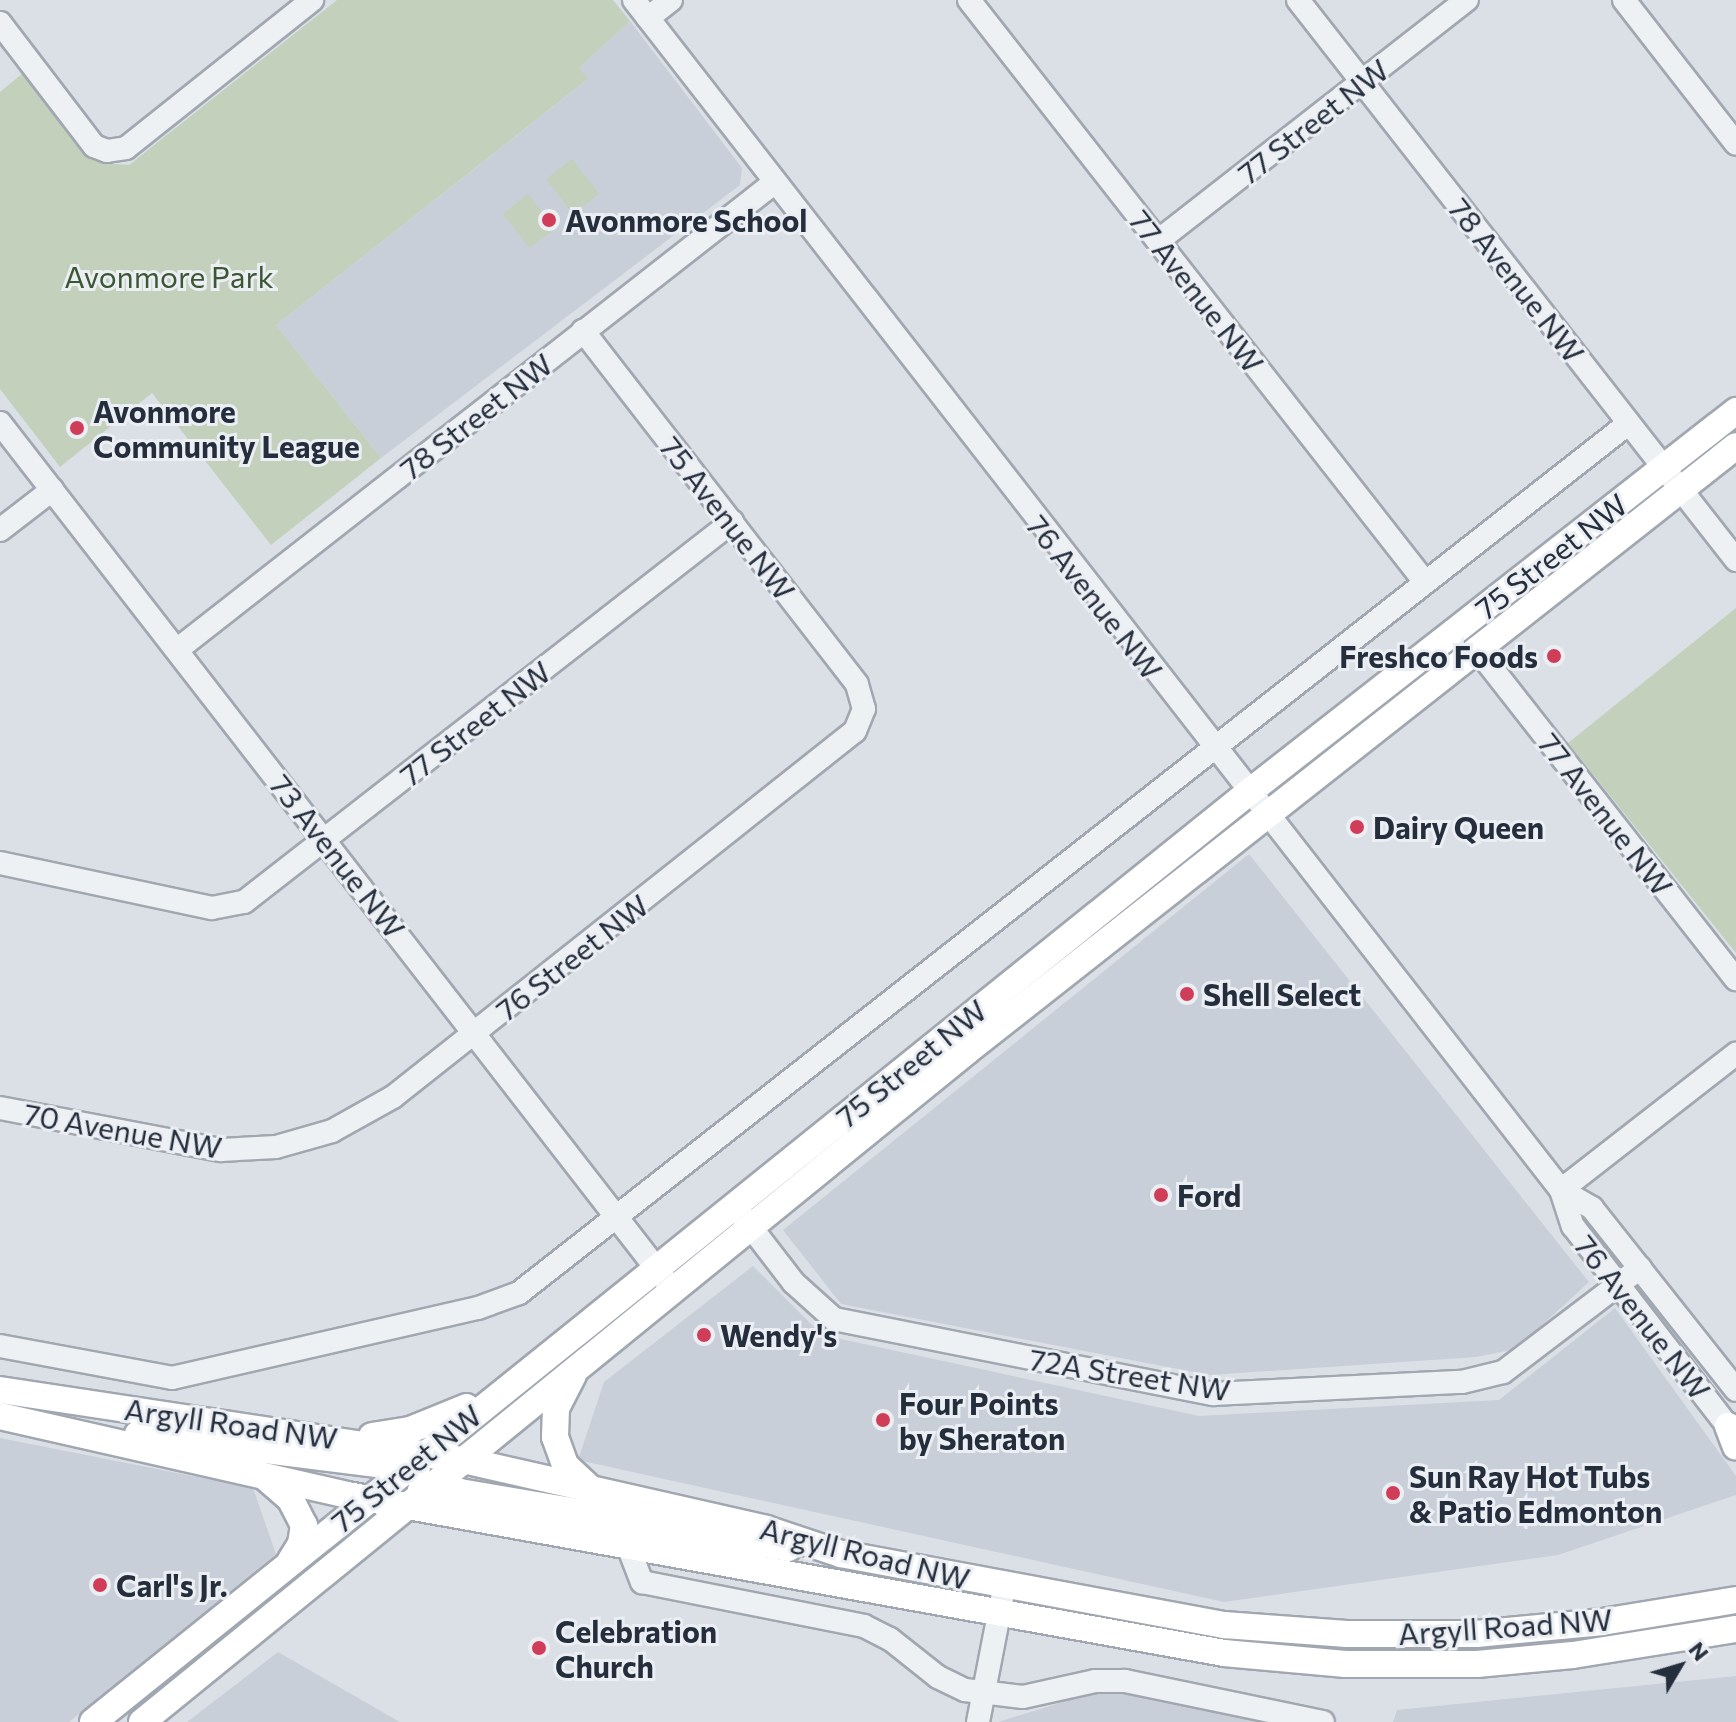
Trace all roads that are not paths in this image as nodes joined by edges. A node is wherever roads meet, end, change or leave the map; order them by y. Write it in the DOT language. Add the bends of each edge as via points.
graph roads {
  1 [pos="312,0"];
  2 [pos="671,0"];
  3 [pos="969,0"];
  4 [pos="1298,0"];
  5 [pos="1467,0"];
  6 [pos="1624,0"];
  7 [pos="641,9"];
  8 [pos="0,23"];
  9 [pos="1362,82"];
  10 [pos="1736,144"];
  11 [pos="775,182"];
  12 [pos="1158,241"];
  13 [pos="583,331"];
  14 [pos="1736,411"];
  15 [pos="0,423"];
  16 [pos="1629,423"];
  17 [pos="1736,446"];
  18 [pos="1664,467"];
  19 [pos="1681,489"];
  20 [pos="52,490"];
  21 [pos="732,522"];
  22 [pos="0,530"];
  23 [pos="1736,560"];
  24 [pos="1425,582"];
  25 [pos="1476,648"];
  26 [pos="178,649"];
  27 [pos="864,709"];
  28 [pos="1212,748"];
  29 [pos="1248,793"];
  30 [pos="1264,814"];
  31 [pos="327,842"];
  32 [pos="0,863"];
  33 [pos="1736,979"];
  34 [pos="475,1034"];
  35 [pos="1736,1054"];
  36 [pos="0,1108"];
  37 [pos="246,1150"];
  38 [pos="1561,1190"];
  39 [pos="735,1206"];
  40 [pos="618,1218"];
  41 [pos="753,1229"];
  42 [pos="655,1267"];
  43 [pos="1640,1268"];
  44 [pos="1617,1286"];
  45 [pos="673,1290"];
  46 [pos="0,1346"];
  47 [pos="584,1359"];
  48 [pos="186,1377"];
  49 [pos="0,1390"];
  50 [pos="1736,1390"];
  51 [pos="496,1394"];
  52 [pos="0,1416"];
  53 [pos="33,1423"];
  54 [pos="1733,1437"];
  55 [pos="343,1439"];
  56 [pos="463,1460"];
  57 [pos="417,1461"];
  58 [pos="265,1477"];
  59 [pos="592,1489"];
  60 [pos="418,1497"];
  61 [pos="370,1498"];
  62 [pos="628,1546"];
  63 [pos="841,1554"];
  64 [pos="287,1566"];
  65 [pos="1005,1586"];
  66 [pos="1736,1600"];
  67 [pos="999,1614"];
  68 [pos="1736,1629"];
  69 [pos="983,1694"];
  70 [pos="93,1722"];
  71 [pos="142,1722"];
  72 [pos="978,1722"];
  73 [pos="1323,1722"];
  1 -- 8 [label="street" via="126,148 107,151 94,146"];
  2 -- 7 [label="street"];
  3 -- 12 [label="street, 77 Avenue NW"];
  4 -- 9 [label="street, 78 Avenue NW"];
  5 -- 9 [label="street, 77 Street NW"];
  6 -- 10 [label="street"];
  7 -- 11 [label="street, 76 Avenue NW"];
  9 -- 12 [label="street, 77 Street NW"];
  9 -- 16 [label="street, 78 Avenue NW"];
  11 -- 13 [label="street, 78 Street NW"];
  11 -- 28 [label="street, 76 Avenue NW"];
  12 -- 24 [label="street, 77 Avenue NW"];
  13 -- 21 [label="street, 75 Avenue NW"];
  13 -- 26 [label="street, 78 Street NW"];
  14 -- 18 [label="main road, 75 Street NW"];
  15 -- 20 [label="street, 73 Avenue NW"];
  16 -- 18 [label="street, 78 Avenue NW"];
  16 -- 24 [label="street, 75 Street NW"];
  17 -- 19 [label="main road, 75 Street NW"];
  18 -- 19 [label="street, 78 Avenue NW"];
  18 -- 29 [label="main road, 75 Street NW"];
  19 -- 23 [label="street, 78 Avenue NW"];
  19 -- 25 [label="main road, 75 Street NW"];
  20 -- 22 [label="street"];
  20 -- 26 [label="street, 73 Avenue NW"];
  21 -- 27 [label="street, 75 Avenue NW" via="857,684"];
  21 -- 31 [label="street, 77 Street NW"];
  24 -- 28 [label="street, 75 Street NW"];
  25 -- 30 [label="main road, 75 Street NW"];
  25 -- 33 [label="street, 77 Avenue NW"];
  26 -- 31 [label="street, 73 Avenue NW"];
  27 -- 34 [label="street, 76 Street NW" via="850,737"];
  28 -- 29 [label="street, 76 Avenue NW"];
  28 -- 40 [label="street, 75 Street NW"];
  29 -- 30 [label="street, 76 Avenue NW"];
  29 -- 39 [label="main road, 75 Street NW"];
  30 -- 38 [label="street, 76 Avenue NW"];
  30 -- 41 [label="main road, 75 Street NW"];
  31 -- 32 [label="street, 77 Street NW" via="244,902 212,908"];
  31 -- 34 [label="street, 73 Avenue NW"];
  34 -- 37 [label="street, 76 Street NW" via="356,1120 311,1138"];
  34 -- 40 [label="street, 73 Avenue NW"];
  35 -- 38 [label="street"];
  36 -- 37 [label="street, 70 Avenue NW" via="191,1146"];
  38 -- 43 [label="street, 76 Avenue NW" via="1592,1208"];
  38 -- 44 [label="street, 76 Avenue NW" via="1573,1226"];
  39 -- 41 [label="street, 72A Street NW"];
  39 -- 42 [label="main road, 75 Street NW"];
  40 -- 42 [label="street, 73 Avenue NW"];
  40 -- 48 [label="street, 75 Street NW" via="532,1285 502,1300"];
  41 -- 44 [label="street, 72A Street NW" via="794,1283 834,1319 1213,1394 1483,1378 1515,1368"];
  41 -- 45 [label="main road, 75 Street NW"];
  42 -- 45 [label="street, 73 Avenue NW"];
  42 -- 51 [label="main road, 75 Street NW"];
  43 -- 44 [label="street, 72A Street NW"];
  43 -- 50 [label="street, 76 Avenue NW"];
  44 -- 54 [label="street, 76 Avenue NW"];
  45 -- 47 [label="main road, 75 Street NW"];
  46 -- 48 [label="street, Argyll Road NW" via="151,1377"];
  47 -- 56 [label="main road, 75 Street NW"];
  47 -- 59 [label="main road" via="562,1391 554,1424 565,1465"];
  49 -- 55 [label="main road, Argyll Road NW"];
  51 -- 55 [label="main road" via="410,1430"];
  51 -- 57 [label="main road, 75 Street NW"];
  52 -- 53 [label="main road, Argyll Road NW"];
  53 -- 57 [label="main road"];
  53 -- 58 [label="main road, Argyll Road NW"];
  55 -- 57 [label="main road, Argyll Road NW"];
  56 -- 57 [label="main road, Argyll Road NW"];
  56 -- 59 [label="main road, Argyll Road NW"];
  56 -- 60 [label="main road, 75 Street NW"];
  57 -- 61 [label="main road, 75 Street NW"];
  58 -- 61 [label="main road, Argyll Road NW"];
  58 -- 64 [label="main road" via="291,1500 304,1525 301,1544"];
  59 -- 63 [label="main road, Argyll Road NW" via="766,1529"];
  60 -- 61 [label="main road, Argyll Road NW"];
  60 -- 62 [label="main road, Argyll Road NW"];
  60 -- 63 [label="main road"];
  60 -- 71 [label="main road, 75 Street NW"];
  61 -- 64 [label="main road, 75 Street NW"];
  62 -- 67 [label="main road, Argyll Road NW"];
  62 -- 69 [label="street" via="642,1582 864,1626 950,1685"];
  63 -- 65 [label="main road, Argyll Road NW"];
  64 -- 70 [label="main road, 75 Street NW"];
  65 -- 66 [label="main road, Argyll Road NW" via="1224,1625 1347,1634 1532,1630"];
  65 -- 67 [label="street"];
  67 -- 68 [label="main road, Argyll Road NW" via="1224,1653 1393,1665 1537,1659"];
  67 -- 69 [label="street"];
  69 -- 72 [label="street"];
  69 -- 73 [label="street" via="1023,1697 1109,1679"];
}
